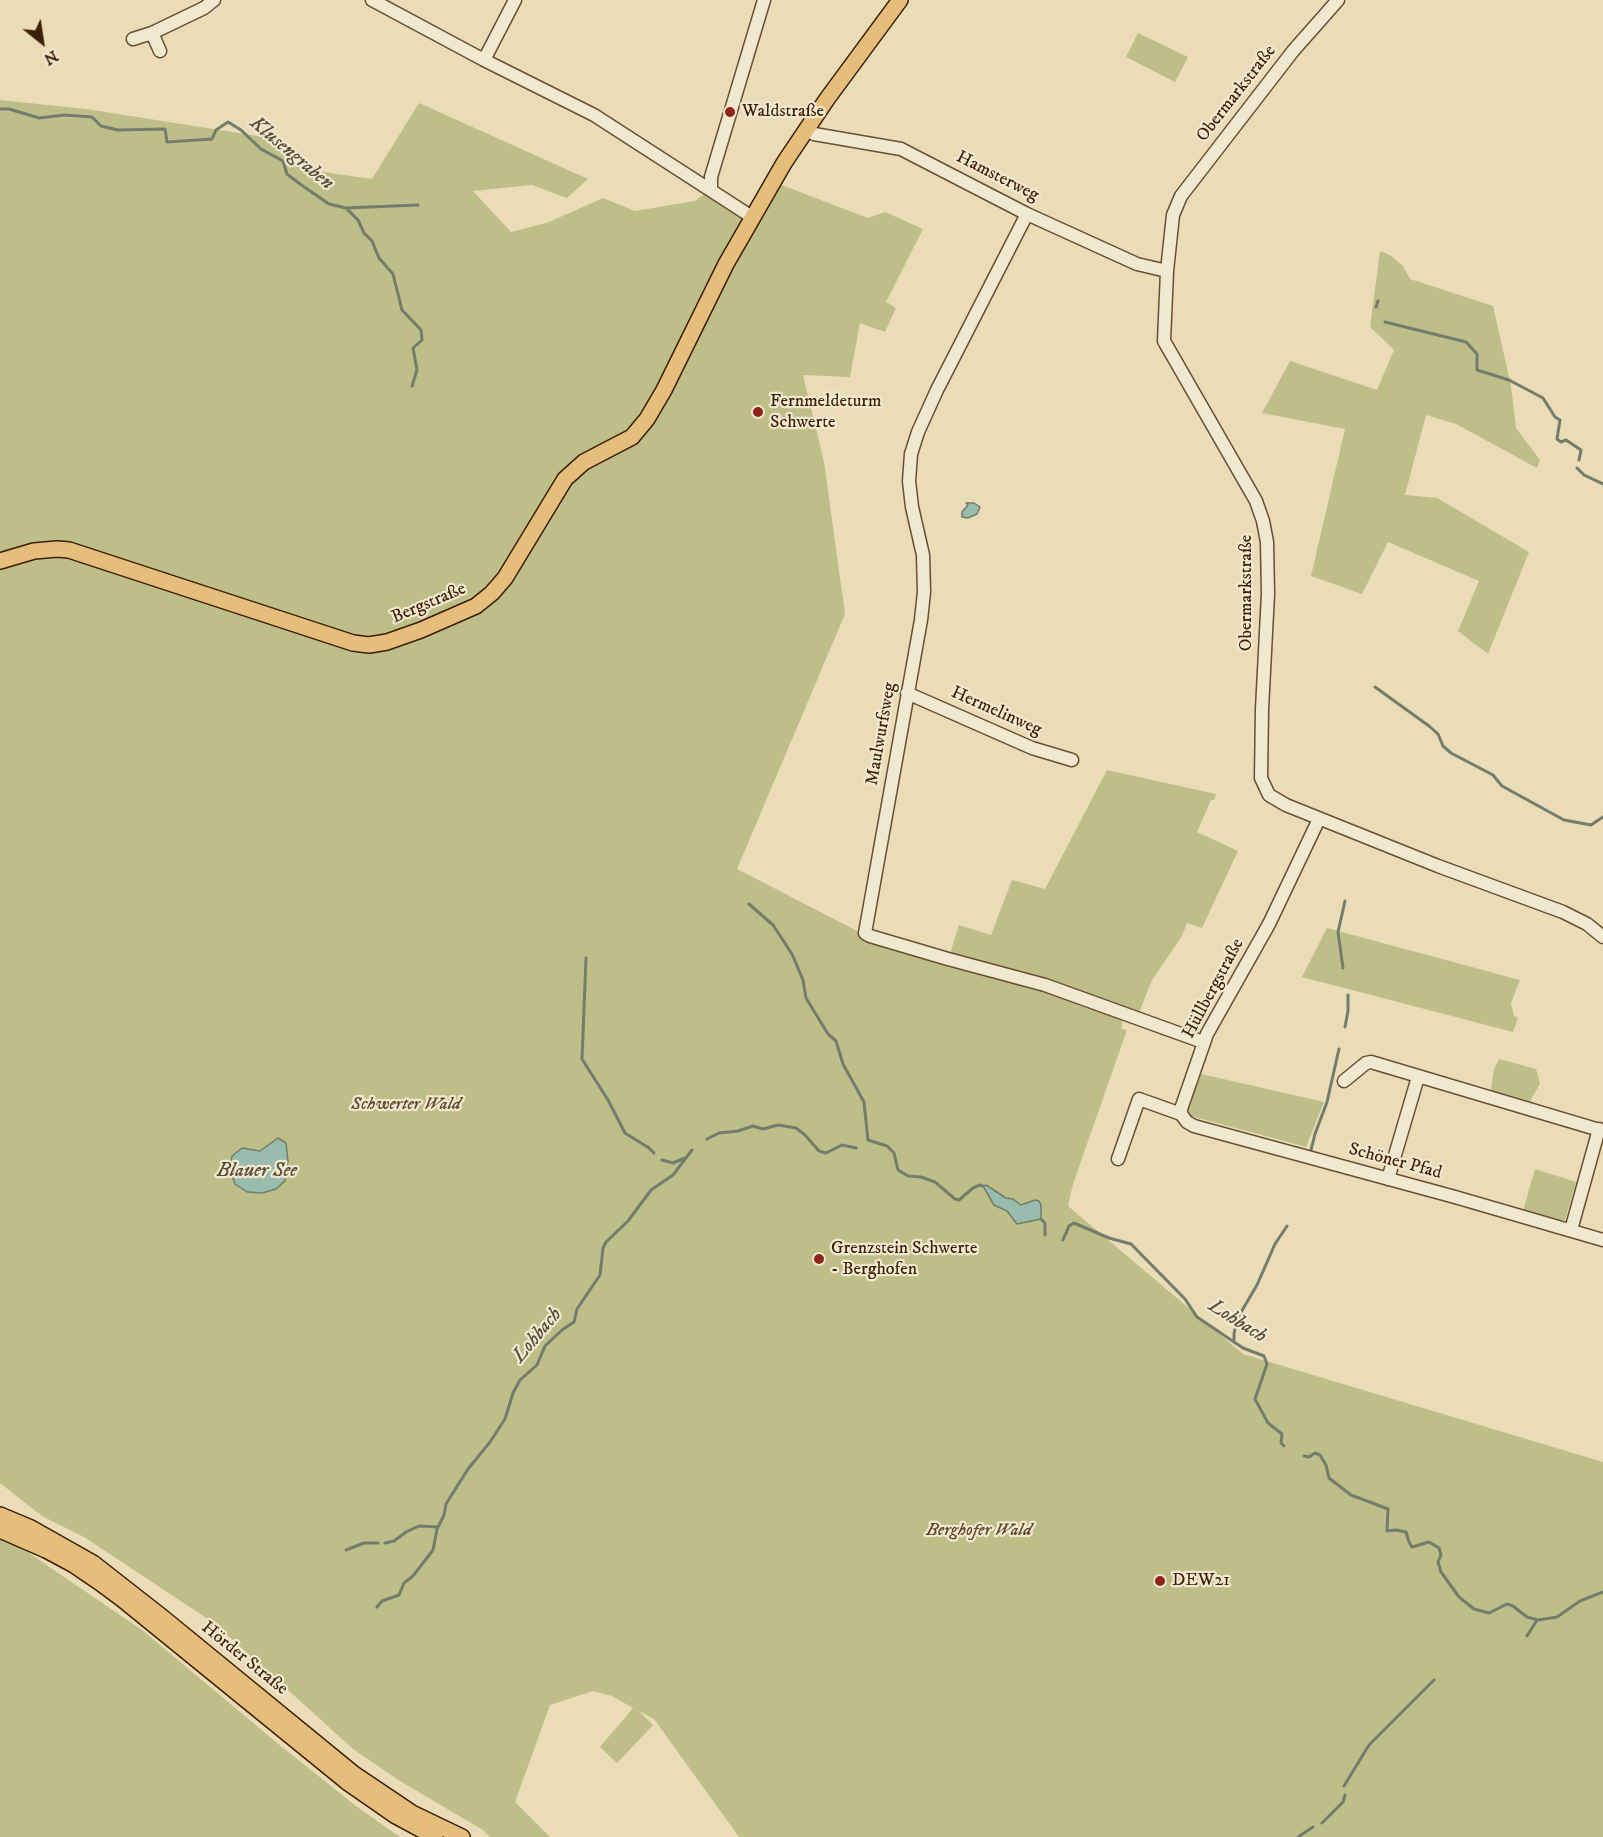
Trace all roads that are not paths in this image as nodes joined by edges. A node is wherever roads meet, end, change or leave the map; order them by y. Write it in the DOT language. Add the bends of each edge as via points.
graph roads {
  1 [pos="214,0"];
  2 [pos="372,0"];
  3 [pos="514,0"];
  4 [pos="764,0"];
  5 [pos="900,0"];
  6 [pos="1338,0"];
  7 [pos="152,33"];
  8 [pos="134,39"];
  9 [pos="159,51"];
  10 [pos="484,60"];
  11 [pos="807,129"];
  12 [pos="711,189"];
  13 [pos="1027,214"];
  14 [pos="752,217"];
  15 [pos="1167,271"];
  16 [pos="0,561"];
  17 [pos="907,693"];
  18 [pos="1072,760"];
  19 [pos="1318,819"];
  20 [pos="1603,937"];
  21 [pos="1203,1041"];
  22 [pos="1418,1077"];
  23 [pos="1344,1081"];
  24 [pos="1181,1114"];
  25 [pos="1601,1130"];
  26 [pos="1118,1159"];
  27 [pos="1388,1179"];
  28 [pos="1571,1230"];
  29 [pos="1603,1240"];
  30 [pos="0,1515"];
  31 [pos="0,1530"];
  32 [pos="435,1837"];
  33 [pos="462,1837"];
  1 -- 7 [label="street"];
  2 -- 10 [label="street"];
  3 -- 10 [label="street"];
  4 -- 12 [label="street" via="711,177"];
  5 -- 11 [label="main road, Bergstraße"];
  6 -- 15 [label="street, Obermarkstraße" via="1181,196 1173,215"];
  7 -- 8 [label="street"];
  7 -- 9 [label="street"];
  10 -- 12 [label="street" via="594,115"];
  11 -- 13 [label="street, Hamsterweg" via="814,134 901,149"];
  11 -- 14 [label="main road, Bergstraße"];
  12 -- 14 [label="street"];
  13 -- 15 [label="street, Hamsterweg" via="1137,264"];
  13 -- 17 [label="street, Maulwurfsweg" via="937,390 911,454 909,481 923,555 924,592"];
  14 -- 16 [label="main road, Bergstraße" via="647,419 632,436 575,469 498,586 476,606 449,619 387,642 353,643 69,550 34,551"];
  15 -- 19 [label="street, Obermarkstraße" via="1164,341 1256,501 1267,542 1261,778 1273,799"];
  17 -- 18 [label="street, Hermelinweg" via="1032,748"];
  17 -- 21 [label="street, Maulwurfsweg" via="865,933 1045,985"];
  19 -- 20 [label="street, Obermarkstraße" via="1563,912"];
  19 -- 21 [label="street, Hüllbergstraße" via="1269,924"];
  21 -- 24 [label="street, Hüllbergstraße"];
  22 -- 23 [label="street" via="1371,1062"];
  22 -- 25 [label="street"];
  22 -- 27 [label="street"];
  24 -- 26 [label="street" via="1139,1099"];
  24 -- 27 [label="street, Schöner Pfad" via="1194,1126"];
  25 -- 28 [label="street"];
  27 -- 28 [label="street, Schöner Pfad"];
  28 -- 29 [label="street, Schöner Pfad"];
  30 -- 33 [label="main road, Hörder Straße" via="93,1563 354,1774 412,1813"];
  31 -- 32 [label="main road, Hörder Straße" via="46,1550 99,1582 347,1782"];
}
